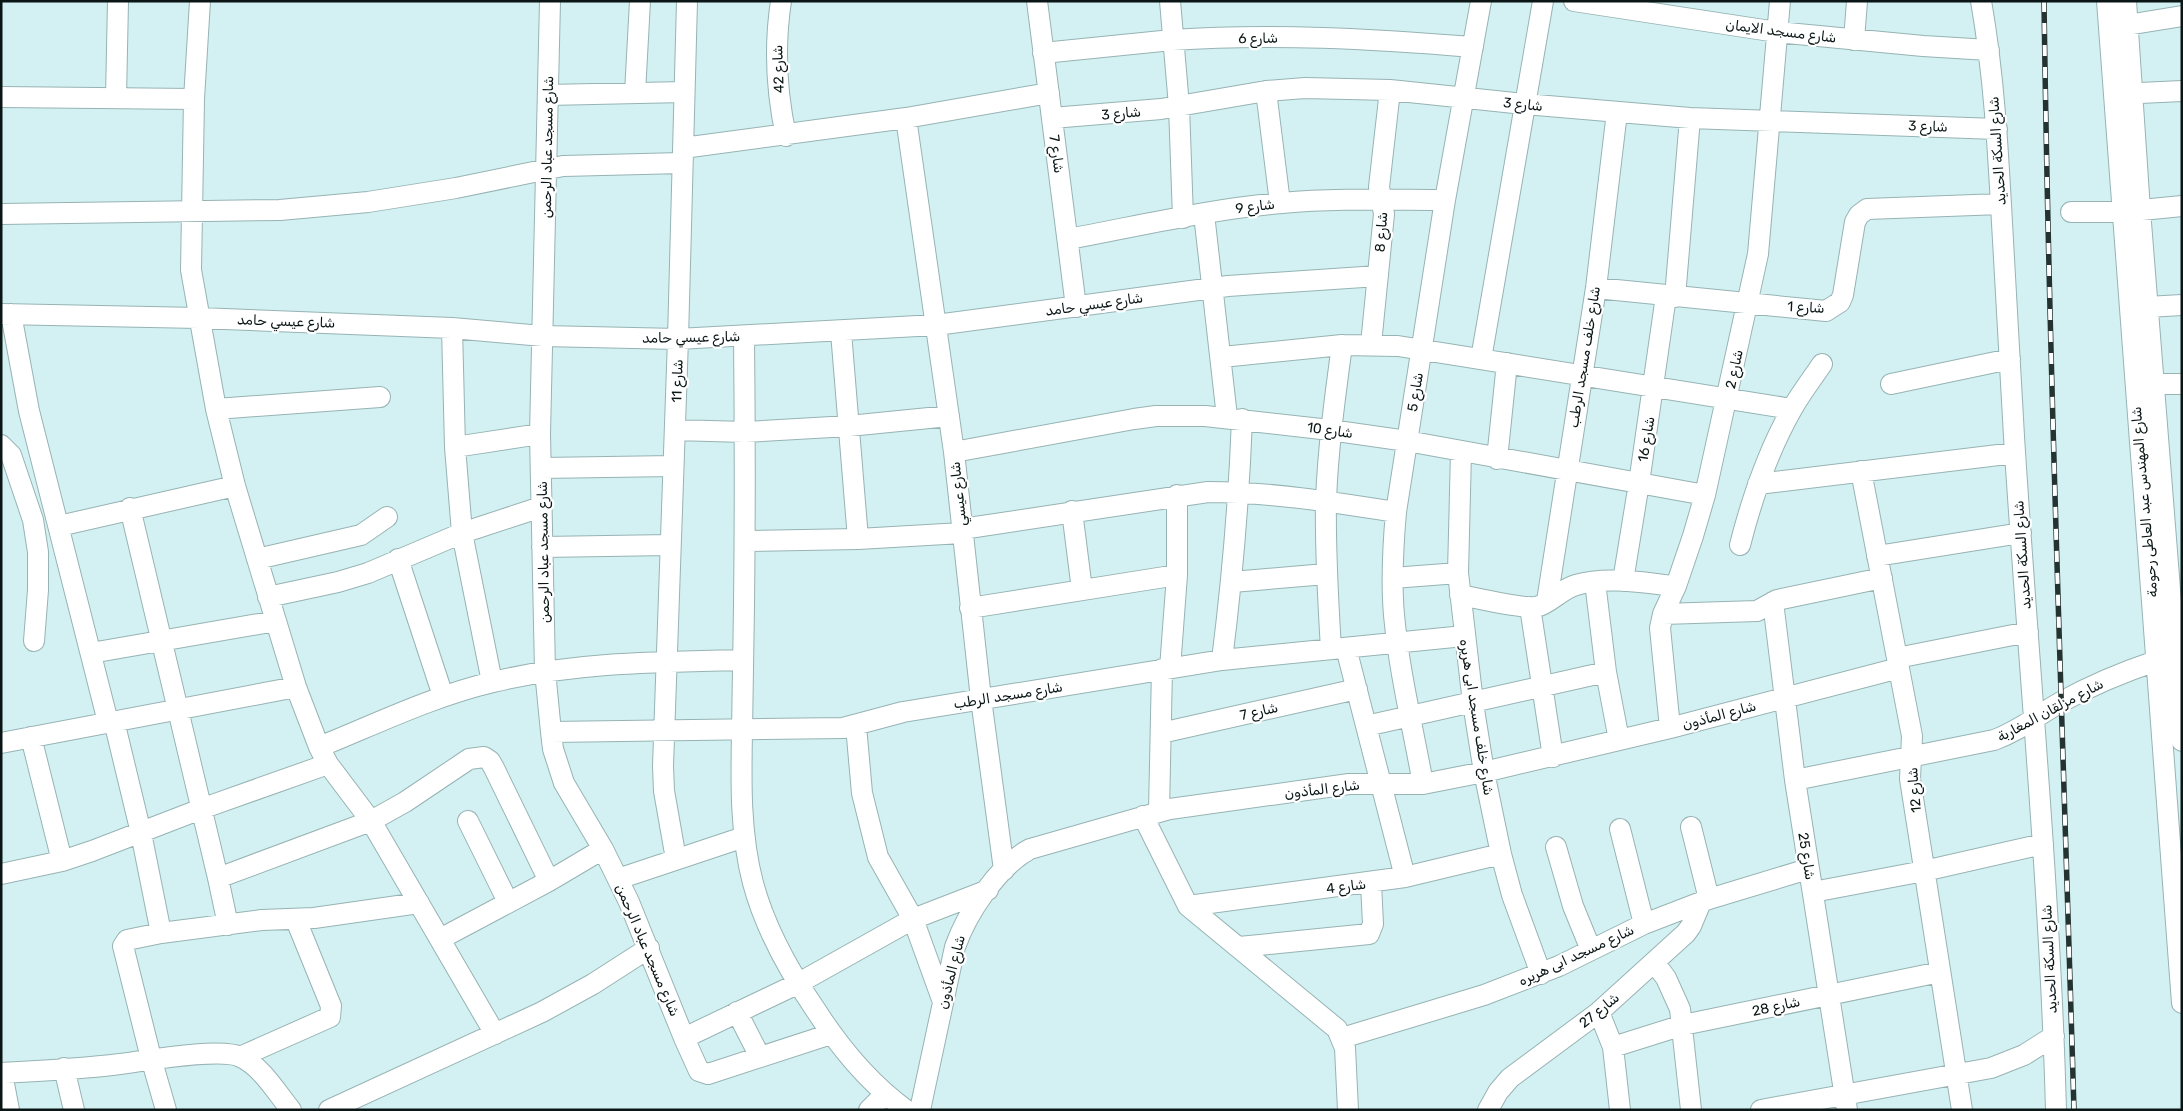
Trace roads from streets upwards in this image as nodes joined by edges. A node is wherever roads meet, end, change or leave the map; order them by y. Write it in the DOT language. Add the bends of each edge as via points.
graph roads {
  1 [pos="118,1"];
  2 [pos="200,1"];
  3 [pos="550,1"];
  4 [pos="640,1"];
  5 [pos="686,1"];
  6 [pos="781,1"];
  7 [pos="1037,1"];
  8 [pos="1170,1"];
  9 [pos="1481,1"];
  10 [pos="1543,1"];
  11 [pos="1574,1"];
  12 [pos="1780,1"];
  13 [pos="1857,1"];
  14 [pos="1981,1"];
  15 [pos="2107,1"];
  16 [pos="2126,1"];
  17 [pos="2182,16"];
  18 [pos="2127,25"];
  19 [pos="1777,32"];
  20 [pos="1173,40"];
  21 [pos="1854,40"];
  22 [pos="1473,47"];
  23 [pos="1989,50"];
  24 [pos="1043,53"];
  25 [pos="1390,90"];
  26 [pos="1266,91"];
  27 [pos="2182,91"];
  28 [pos="684,92"];
  29 [pos="635,93"];
  30 [pos="1049,93"];
  31 [pos="2122,94"];
  32 [pos="548,95"];
  33 [pos="1464,96"];
  34 [pos="1,97"];
  35 [pos="116,98"];
  36 [pos="194,99"];
  37 [pos="1524,104"];
  38 [pos="1179,106"];
  39 [pos="1617,112"];
  40 [pos="906,118"];
  41 [pos="1052,118"];
  42 [pos="1690,118"];
  43 [pos="1770,121"];
  44 [pos="1997,128"];
  45 [pos="786,136"];
  46 [pos="683,155"];
  47 [pos="546,169"];
  48 [pos="1382,200"];
  49 [pos="1445,200"];
  50 [pos="1280,203"];
  51 [pos="2001,204"];
  52 [pos="2182,206"];
  53 [pos="191,211"];
  54 [pos="2130,211"];
  55 [pos="2071,212"];
  56 [pos="1,214"];
  57 [pos="1204,214"];
  58 [pos="1183,218"];
  59 [pos="1068,238"];
  60 [pos="1378,276"];
  61 [pos="1213,288"];
  62 [pos="1596,288"];
  63 [pos="1671,296"];
  64 [pos="1748,303"];
  65 [pos="2182,305"];
  66 [pos="1076,307"];
  67 [pos="2147,307"];
  68 [pos="6,314"];
  69 [pos="199,318"];
  70 [pos="936,325"];
  71 [pos="452,328"];
  72 [pos="841,332"];
  73 [pos="543,336"];
  74 [pos="744,337"];
  75 [pos="678,339"];
  76 [pos="1371,344"];
  77 [pos="1342,345"];
  78 [pos="1422,349"];
  79 [pos="1222,357"];
  80 [pos="2010,358"];
  81 [pos="1482,359"];
  82 [pos="1507,363"];
  83 [pos="1822,364"];
  84 [pos="1581,376"];
  85 [pos="1891,384"];
  86 [pos="2153,384"];
  87 [pos="2182,384"];
  88 [pos="1654,387"];
  89 [pos="380,397"];
  90 [pos="1728,398"];
  91 [pos="216,409"];
  92 [pos="1792,409"];
  93 [pos="949,416"];
  94 [pos="1235,418"];
  95 [pos="849,426"];
  96 [pos="675,430"];
  97 [pos="1330,430"];
  98 [pos="744,432"];
  99 [pos="540,434"];
  100 [pos="1407,441"];
  101 [pos="1,445"];
  102 [pos="455,447"];
  103 [pos="954,452"];
  104 [pos="1461,452"];
  105 [pos="2015,453"];
  106 [pos="1497,459"];
  107 [pos="673,466"];
  108 [pos="541,468"];
  109 [pos="1566,470"];
  110 [pos="1861,471"];
  111 [pos="1639,484"];
  112 [pos="1758,484"];
  113 [pos="235,486"];
  114 [pos="1239,492"];
  115 [pos="1705,495"];
  116 [pos="1177,496"];
  117 [pos="1326,501"];
  118 [pos="541,507"];
  119 [pos="130,508"];
  120 [pos="1072,511"];
  121 [pos="1396,512"];
  122 [pos="387,517"];
  123 [pos="59,526"];
  124 [pos="962,531"];
  125 [pos="462,533"];
  126 [pos="2021,533"];
  127 [pos="858,538"];
  128 [pos="745,541"];
  129 [pos="670,545"];
  130 [pos="1740,545"];
  131 [pos="542,547"];
  132 [pos="1877,556"];
  133 [pos="2174,558"];
  134 [pos="257,559"];
  135 [pos="398,559"];
  136 [pos="1458,573"];
  137 [pos="1326,574"];
  138 [pos="1177,575"];
  139 [pos="1393,578"];
  140 [pos="1882,578"];
  141 [pos="1623,581"];
  142 [pos="1232,582"];
  143 [pos="1595,582"];
  144 [pos="1676,586"];
  145 [pos="1082,590"];
  146 [pos="1460,595"];
  147 [pos="268,597"];
  148 [pos="1773,602"];
  149 [pos="1539,604"];
  150 [pos="970,608"];
  151 [pos="1663,614"];
  152 [pos="276,621"];
  153 [pos="2028,632"];
  154 [pos="1464,636"];
  155 [pos="161,640"];
  156 [pos="34,641"];
  157 [pos="1397,643"];
  158 [pos="1339,648"];
  159 [pos="91,653"];
  160 [pos="743,660"];
  161 [pos="1222,660"];
  162 [pos="2156,661"];
  163 [pos="666,662"];
  164 [pos="1898,663"];
  165 [pos="1166,669"];
  166 [pos="545,671"];
  167 [pos="1606,672"];
  168 [pos="2180,681"];
  169 [pos="492,682"];
  170 [pos="1543,686"];
  171 [pos="296,687"];
  172 [pos="1357,689"];
  173 [pos="443,696"];
  174 [pos="1784,698"];
  175 [pos="980,699"];
  176 [pos="1473,703"];
  177 [pos="177,710"];
  178 [pos="1410,716"];
  179 [pos="2034,718"];
  180 [pos="111,722"];
  181 [pos="856,726"];
  182 [pos="1366,726"];
  183 [pos="1670,728"];
  184 [pos="742,730"];
  185 [pos="665,731"];
  186 [pos="550,732"];
  187 [pos="1161,733"];
  188 [pos="31,737"];
  189 [pos="1620,740"];
  190 [pos="2182,741"];
  191 [pos="1,743"];
  192 [pos="324,756"];
  193 [pos="1552,757"];
  194 [pos="1911,757"];
  195 [pos="1484,772"];
  196 [pos="1794,780"];
  197 [pos="1423,784"];
  198 [pos="1382,785"];
  199 [pos="2174,786"];
  200 [pos="201,809"];
  201 [pos="1151,814"];
  202 [pos="371,821"];
  203 [pos="468,821"];
  204 [pos="1691,827"];
  205 [pos="1620,829"];
  206 [pos="141,833"];
  207 [pos="744,837"];
  208 [pos="2042,844"];
  209 [pos="1556,847"];
  210 [pos="603,849"];
  211 [pos="1501,854"];
  212 [pos="676,859"];
  213 [pos="62,861"];
  214 [pos="1808,869"];
  215 [pos="1004,870"];
  216 [pos="1924,871"];
  217 [pos="1,874"];
  218 [pos="218,878"];
  219 [pos="618,878"];
  220 [pos="1405,878"];
  221 [pos="549,881"];
  222 [pos="1371,882"];
  223 [pos="988,890"];
  224 [pos="1813,892"];
  225 [pos="1705,901"];
  226 [pos="508,902"];
  227 [pos="419,903"];
  228 [pos="1188,906"];
  229 [pos="913,919"];
  230 [pos="296,920"];
  231 [pos="1644,924"];
  232 [pos="228,925"];
  233 [pos="161,933"];
  234 [pos="440,939"];
  235 [pos="1239,947"];
  236 [pos="649,948"];
  237 [pos="1591,950"];
  238 [pos="1654,962"];
  239 [pos="1940,972"];
  240 [pos="1541,974"];
  241 [pos="797,984"];
  242 [pos="1829,995"];
  243 [pos="943,1002"];
  244 [pos="2182,1003"];
  245 [pos="737,1012"];
  246 [pos="1598,1012"];
  247 [pos="1683,1025"];
  248 [pos="495,1034"];
  249 [pos="831,1034"];
  250 [pos="2054,1036"];
  251 [pos="684,1038"];
  252 [pos="1342,1038"];
  253 [pos="1613,1047"];
  254 [pos="240,1057"];
  255 [pos="760,1057"];
  256 [pos="151,1058"];
  257 [pos="64,1068"];
  258 [pos="2,1073"];
  259 [pos="1957,1075"];
  260 [pos="885,1094"];
  261 [pos="1846,1102"];
  262 [pos="9,1110"];
  263 [pos="74,1110"];
  264 [pos="166,1110"];
  265 [pos="290,1110"];
  266 [pos="329,1110"];
  267 [pos="869,1110"];
  268 [pos="906,1110"];
  269 [pos="920,1110"];
  270 [pos="1348,1110"];
  271 [pos="1488,1110"];
  272 [pos="1620,1110"];
  273 [pos="1691,1110"];
  274 [pos="1762,1110"];
  275 [pos="1962,1110"];
  276 [pos="2056,1110"];
  1 -- 35 [label="street"];
  2 -- 36 [label="street"];
  3 -- 32 [label="street, شارع مسجد عباد الرحمن"];
  4 -- 29 [label="street"];
  5 -- 28 [label="street, شارع 11"];
  6 -- 45 [label="street, شارع 42" via="776,64 778,100"];
  7 -- 24 [label="street, شارع 7"];
  8 -- 20 [label="street"];
  9 -- 22 [label="street, شارع 5"];
  10 -- 37 [label="street"];
  11 -- 19 [label="street, شارع مسجد الايمان"];
  12 -- 19 [label="street, شارع 2"];
  13 -- 21 [label="street"];
  14 -- 23 [label="street, شارع السكة الحديد"];
  15 -- 31 [label="street, شارع المهندس عبد العاطى رحومة"];
  16 -- 18 [label="street, شارع المهندس عبد العاطى رحومة"];
  17 -- 18 [label="street"];
  18 -- 31 [label="street, شارع المهندس عبد العاطى رحومة"];
  19 -- 21 [label="street, شارع مسجد الايمان"];
  19 -- 43 [label="street, شارع 2"];
  20 -- 22 [label="street, شارع 6" via="1294,37"];
  20 -- 24 [label="street, شارع 6"];
  20 -- 38 [label="street"];
  21 -- 23 [label="street, شارع مسجد الايمان"];
  22 -- 33 [label="street, شارع 5"];
  23 -- 44 [label="street, شارع السكة الحديد"];
  24 -- 30 [label="street, شارع 7"];
  25 -- 26 [label="street, شارع 3" via="1305,88"];
  25 -- 33 [label="street, شارع 3"];
  25 -- 48 [label="street, شارع 8" via="1379,187"];
  26 -- 38 [label="street, شارع 3"];
  26 -- 50 [label="street"];
  27 -- 31 [label="street"];
  28 -- 29 [label="street"];
  28 -- 46 [label="street, شارع 11"];
  29 -- 32 [label="street"];
  30 -- 40 [label="street"];
  30 -- 41 [label="street, شارع 7"];
  31 -- 54 [label="street, شارع المهندس عبد العاطى رحومة"];
  32 -- 47 [label="street, شارع مسجد عباد الرحمن"];
  33 -- 37 [label="street, شارع 3"];
  33 -- 49 [label="street, شارع 5"];
  34 -- 35 [label="street"];
  35 -- 36 [label="street"];
  36 -- 53 [label="street"];
  37 -- 39 [label="street, شارع 3"];
  37 -- 81 [label="street"];
  38 -- 41 [label="street, شارع 3"];
  38 -- 58 [label="street"];
  39 -- 42 [label="street, شارع 3"];
  39 -- 62 [label="street, شارع خلف مسجد الرطب"];
  40 -- 45 [label="street"];
  40 -- 70 [label="street, شارع عيسي"];
  41 -- 59 [label="street, شارع 7"];
  42 -- 43 [label="street, شارع 3"];
  42 -- 63 [label="street, شارع 16"];
  43 -- 44 [label="street, شارع 3"];
  43 -- 64 [label="street, شارع 2" via="1762,227"];
  44 -- 51 [label="street, شارع السكة الحديد"];
  45 -- 46 [label="street"];
  46 -- 47 [label="street"];
  46 -- 75 [label="street, شارع 11"];
  47 -- 53 [label="street" via="368,202 280,210"];
  47 -- 73 [label="street, شارع مسجد عباد الرحمن"];
  48 -- 49 [label="street, شارع 9"];
  48 -- 50 [label="street, شارع 9"];
  48 -- 60 [label="street, شارع 8" via="1384,214"];
  49 -- 78 [label="street, شارع 5"];
  50 -- 57 [label="street, شارع 9"];
  51 -- 64 [label="street, شارع 1" via="1867,209 1855,222 1840,302 1826,311"];
  51 -- 80 [label="street, شارع السكة الحديد"];
  52 -- 54 [label="street"];
  53 -- 56 [label="street"];
  53 -- 69 [label="street" via="191,270"];
  54 -- 55 [label="street"];
  54 -- 67 [label="street, شارع المهندس عبد العاطى رحومة"];
  54 -- 162 [label="street, شارع المهندس عبد العاطى رحومة"];
  57 -- 58 [label="street, شارع 9"];
  57 -- 61 [label="street"];
  58 -- 59 [label="street, شارع 9"];
  59 -- 66 [label="street, شارع 7"];
  60 -- 61 [label="street, شارع عيسي حامد"];
  60 -- 76 [label="street, شارع 8"];
  61 -- 66 [label="street, شارع عيسي حامد"];
  61 -- 79 [label="street"];
  62 -- 63 [label="street, شارع 1"];
  62 -- 84 [label="street, شارع خلف مسجد الرطب"];
  63 -- 64 [label="street, شارع 1"];
  63 -- 88 [label="street, شارع 16"];
  64 -- 90 [label="street, شارع 2"];
  65 -- 67 [label="street"];
  66 -- 70 [label="street, شارع عيسي حامد"];
  67 -- 86 [label="street, شارع المهندس عبد العاطى رحومة"];
  68 -- 69 [label="street, شارع عيسي حامد"];
  68 -- 123 [label="street"];
  69 -- 71 [label="street, شارع عيسي حامد"];
  69 -- 91 [label="street"];
  70 -- 72 [label="street, شارع عيسي حامد"];
  70 -- 93 [label="street, شارع عيسي"];
  71 -- 73 [label="street, شارع عيسي حامد"];
  71 -- 102 [label="street"];
  72 -- 74 [label="street, شارع عيسي حامد"];
  72 -- 95 [label="street"];
  73 -- 75 [label="street, شارع عيسي حامد"];
  73 -- 99 [label="street, شارع مسجد عباد الرحمن"];
  74 -- 75 [label="street, شارع عيسي حامد"];
  74 -- 98 [label="street"];
  75 -- 96 [label="street, شارع 11"];
  76 -- 77 [label="street"];
  76 -- 78 [label="street"];
  77 -- 79 [label="street"];
  77 -- 97 [label="street"];
  78 -- 81 [label="street"];
  78 -- 100 [label="street, شارع 5"];
  79 -- 94 [label="street"];
  80 -- 85 [label="street"];
  80 -- 105 [label="street, شارع السكة الحديد"];
  81 -- 82 [label="street"];
  82 -- 84 [label="street"];
  82 -- 106 [label="street"];
  83 -- 92 [label="street"];
  84 -- 88 [label="street"];
  84 -- 109 [label="street, شارع خلف مسجد الرطب"];
  86 -- 87 [label="street"];
  86 -- 133 [label="street, شارع المهندس عبد العاطى رحومة"];
  88 -- 90 [label="street"];
  88 -- 111 [label="street, شارع 16"];
  89 -- 91 [label="street"];
  90 -- 92 [label="street"];
  90 -- 115 [label="street, شارع 2"];
  91 -- 113 [label="street"];
  92 -- 112 [label="street"];
  93 -- 95 [label="street"];
  93 -- 103 [label="street, شارع عيسي"];
  94 -- 97 [label="street, شارع 10"];
  94 -- 103 [label="street, شارع 10" via="1156,416"];
  94 -- 114 [label="street"];
  95 -- 98 [label="street"];
  95 -- 127 [label="street"];
  96 -- 98 [label="street"];
  96 -- 107 [label="street, شارع 11"];
  97 -- 100 [label="street, شارع 10"];
  97 -- 117 [label="street"];
  98 -- 128 [label="street"];
  99 -- 102 [label="street"];
  99 -- 108 [label="street, شارع مسجد عباد الرحمن"];
  100 -- 104 [label="street, شارع 10"];
  100 -- 121 [label="street, شارع 5"];
  101 -- 156 [label="street" via="11,454 34,528 38,552"];
  102 -- 125 [label="street"];
  103 -- 124 [label="street, شارع عيسي"];
  104 -- 106 [label="street, شارع 10"];
  104 -- 136 [label="street, شارع خلف مسجد ابى هريره"];
  105 -- 110 [label="street"];
  105 -- 126 [label="street, شارع السكة الحديد"];
  106 -- 109 [label="street, شارع 10"];
  107 -- 108 [label="street"];
  107 -- 129 [label="street, شارع 11"];
  108 -- 118 [label="street, شارع مسجد عباد الرحمن"];
  109 -- 111 [label="street, شارع 10"];
  109 -- 149 [label="street, شارع خلف مسجد الرطب"];
  110 -- 112 [label="street"];
  110 -- 132 [label="street, شارع 12"];
  111 -- 115 [label="street, شارع 10"];
  111 -- 141 [label="street, شارع 16"];
  112 -- 130 [label="street"];
  113 -- 119 [label="street"];
  113 -- 134 [label="street"];
  114 -- 116 [label="street"];
  114 -- 117 [label="street"];
  114 -- 142 [label="street"];
  115 -- 144 [label="street, شارع 2"];
  116 -- 120 [label="street"];
  116 -- 138 [label="street"];
  117 -- 121 [label="street"];
  117 -- 137 [label="street"];
  118 -- 125 [label="street"];
  118 -- 131 [label="street, شارع مسجد عباد الرحمن"];
  119 -- 123 [label="street"];
  119 -- 155 [label="street"];
  120 -- 124 [label="street"];
  120 -- 145 [label="street"];
  121 -- 139 [label="street, شارع 5"];
  122 -- 134 [label="street" via="361,535"];
  123 -- 159 [label="street"];
  124 -- 127 [label="street"];
  124 -- 150 [label="street, شارع عيسي"];
  125 -- 135 [label="street"];
  125 -- 169 [label="street"];
  126 -- 132 [label="street"];
  126 -- 153 [label="street, شارع السكة الحديد"];
  127 -- 128 [label="street"];
  128 -- 160 [label="street"];
  129 -- 131 [label="street"];
  129 -- 163 [label="street, شارع 11"];
  131 -- 166 [label="street, شارع مسجد عباد الرحمن"];
  132 -- 140 [label="street, شارع 12"];
  133 -- 168 [label="street, شارع المهندس عبد العاطى رحومة"];
  134 -- 147 [label="street"];
  135 -- 147 [label="street" via="338,582"];
  135 -- 173 [label="street"];
  136 -- 139 [label="street"];
  136 -- 146 [label="street, شارع خلف مسجد ابى هريره"];
  137 -- 142 [label="street"];
  137 -- 158 [label="street"];
  138 -- 145 [label="street"];
  138 -- 165 [label="street"];
  139 -- 157 [label="street, شارع 5"];
  140 -- 148 [label="street"];
  140 -- 164 [label="street, شارع 12"];
  141 -- 143 [label="street"];
  141 -- 144 [label="street"];
  142 -- 161 [label="street"];
  143 -- 149 [label="street" via="1566,588"];
  143 -- 167 [label="street"];
  144 -- 151 [label="street, شارع 2"];
  145 -- 150 [label="street"];
  146 -- 149 [label="street"];
  146 -- 154 [label="street, شارع خلف مسجد ابى هريره"];
  147 -- 152 [label="street"];
  148 -- 151 [label="street" via="1757,611"];
  148 -- 174 [label="street, شارع 25"];
  149 -- 170 [label="street, شارع خلف مسجد الرطب"];
  150 -- 175 [label="street, شارع عيسي"];
  151 -- 183 [label="street, شارع 2" via="1660,639"];
  152 -- 155 [label="street"];
  152 -- 171 [label="street"];
  153 -- 164 [label="street, شارع المأذون"];
  153 -- 179 [label="street, شارع السكة الحديد"];
  154 -- 157 [label="street, شارع مسجد الرطب"];
  154 -- 176 [label="street, شارع خلف مسجد ابى هريره"];
  155 -- 159 [label="street"];
  155 -- 177 [label="street"];
  157 -- 158 [label="street, شارع مسجد الرطب"];
  157 -- 178 [label="street, شارع 5"];
  158 -- 161 [label="street, شارع مسجد الرطب"];
  158 -- 172 [label="street"];
  159 -- 180 [label="street"];
  160 -- 163 [label="street"];
  160 -- 184 [label="street"];
  161 -- 165 [label="street, شارع مسجد الرطب"];
  162 -- 179 [label="street, شارع مزلقان المغاربة" via="2091,686"];
  162 -- 199 [label="street, شارع المهندس عبد العاطى رحومة"];
  163 -- 166 [label="street"];
  163 -- 185 [label="street, شارع 11"];
  164 -- 174 [label="street, شارع المأذون"];
  164 -- 194 [label="street, شارع 12" via="1912,736"];
  165 -- 175 [label="street, شارع مسجد الرطب"];
  165 -- 187 [label="street"];
  166 -- 169 [label="street"];
  166 -- 186 [label="street, شارع مسجد عباد الرحمن"];
  167 -- 170 [label="street"];
  167 -- 189 [label="street"];
  168 -- 190 [label="street, شارع المهندس عبد العاطى رحومة"];
  169 -- 173 [label="street"];
  170 -- 176 [label="street"];
  170 -- 193 [label="street, شارع خلف مسجد الرطب"];
  171 -- 177 [label="street"];
  171 -- 192 [label="street"];
  172 -- 182 [label="street"];
  172 -- 187 [label="street, شارع 7"];
  173 -- 192 [label="street"];
  174 -- 183 [label="street, شارع المأذون"];
  174 -- 196 [label="street, شارع 25"];
  175 -- 181 [label="street, شارع مسجد الرطب" via="891,715"];
  175 -- 215 [label="street, شارع عيسي"];
  176 -- 178 [label="street"];
  176 -- 195 [label="street, شارع خلف مسجد ابى هريره"];
  177 -- 180 [label="street"];
  177 -- 200 [label="street"];
  178 -- 182 [label="street"];
  178 -- 197 [label="street, شارع 5"];
  179 -- 194 [label="street, شارع مزلقان المغاربة" via="2018,730 1994,740"];
  179 -- 208 [label="street, شارع السكة الحديد"];
  180 -- 188 [label="street"];
  180 -- 206 [label="street"];
  181 -- 184 [label="street, شارع مسجد الرطب"];
  181 -- 229 [label="street" via="862,793 878,857"];
  182 -- 198 [label="street"];
  183 -- 189 [label="street, شارع المأذون"];
  184 -- 185 [label="street, شارع مسجد الرطب"];
  184 -- 207 [label="street"];
  185 -- 186 [label="street, شارع مسجد الرطب"];
  185 -- 212 [label="street, شارع 11" via="664,791"];
  186 -- 210 [label="street, شارع مسجد عباد الرحمن" via="564,783"];
  187 -- 201 [label="street"];
  188 -- 191 [label="street"];
  188 -- 213 [label="street"];
  189 -- 193 [label="street, شارع المأذون"];
  192 -- 200 [label="street"];
  192 -- 202 [label="street"];
  193 -- 195 [label="street, شارع المأذون"];
  194 -- 196 [label="street, شارع مزلقان المغاربة"];
  194 -- 216 [label="street, شارع 12" via="1910,779"];
  195 -- 197 [label="street, شارع المأذون"];
  195 -- 211 [label="street, شارع خلف مسجد ابى هريره"];
  196 -- 214 [label="street, شارع 25"];
  197 -- 198 [label="street, شارع المأذون"];
  198 -- 201 [label="street, شارع المأذون" via="1349,784"];
  198 -- 220 [label="street"];
  199 -- 244 [label="street, شارع المهندس عبد العاطى رحومة"];
  200 -- 206 [label="street"];
  200 -- 218 [label="street"];
  201 -- 215 [label="street, شارع المأذون" via="1030,849"];
  201 -- 228 [label="street"];
  202 -- 218 [label="street"];
  202 -- 221 [label="street" via="462,763 484,757 494,768"];
  202 -- 227 [label="street"];
  203 -- 226 [label="street"];
  204 -- 225 [label="street"];
  205 -- 231 [label="street"];
  206 -- 213 [label="street"];
  206 -- 233 [label="street"];
  207 -- 212 [label="street"];
  207 -- 241 [label="street" via="753,885"];
  208 -- 216 [label="street"];
  208 -- 250 [label="street, شارع السكة الحديد"];
  209 -- 237 [label="street" via="1573,906"];
  210 -- 219 [label="street, شارع مسجد عباد الرحمن"];
  210 -- 221 [label="street"];
  211 -- 220 [label="street, شارع 4"];
  211 -- 240 [label="street, شارع خلف مسجد ابى هريره" via="1512,895"];
  212 -- 219 [label="street"];
  213 -- 217 [label="street"];
  214 -- 224 [label="street, شارع 25"];
  214 -- 225 [label="street, شارع مسجد ابى هريره"];
  215 -- 223 [label="street, شارع المأذون"];
  216 -- 224 [label="street"];
  216 -- 239 [label="street, شارع 12"];
  218 -- 232 [label="street"];
  219 -- 236 [label="street, شارع مسجد عباد الرحمن"];
  220 -- 222 [label="street, شارع 4"];
  221 -- 226 [label="street"];
  222 -- 228 [label="street, شارع 4"];
  222 -- 235 [label="street" via="1373,924 1369,934"];
  223 -- 229 [label="street"];
  223 -- 243 [label="street, شارع المأذون" via="964,922"];
  224 -- 242 [label="street, شارع 25"];
  225 -- 231 [label="street, شارع مسجد ابى هريره"];
  225 -- 238 [label="street, شارع 27" via="1686,933"];
  226 -- 234 [label="street"];
  227 -- 230 [label="street"];
  227 -- 234 [label="street"];
  228 -- 235 [label="street"];
  229 -- 241 [label="street"];
  229 -- 243 [label="street"];
  230 -- 232 [label="street"];
  230 -- 254 [label="street" via="331,1006 330,1017"];
  231 -- 237 [label="street, شارع مسجد ابى هريره"];
  232 -- 233 [label="street"];
  233 -- 256 [label="street" via="132,938 123,946"];
  234 -- 248 [label="street"];
  235 -- 252 [label="street" via="1330,1021"];
  236 -- 248 [label="street" via="568,999"];
  236 -- 251 [label="street, شارع مسجد عباد الرحمن"];
  237 -- 240 [label="street, شارع مسجد ابى هريره"];
  238 -- 246 [label="street, شارع 27"];
  238 -- 247 [label="street" via="1670,985"];
  239 -- 242 [label="street, شارع 28"];
  239 -- 259 [label="street, شارع 12"];
  240 -- 252 [label="street, شارع مسجد ابى هريره" via="1484,995"];
  241 -- 245 [label="street"];
  241 -- 249 [label="street"];
  242 -- 247 [label="street, شارع 28"];
  242 -- 261 [label="street, شارع 25"];
  243 -- 269 [label="street, شارع المأذون"];
  245 -- 251 [label="street"];
  245 -- 255 [label="street"];
  246 -- 253 [label="street"];
  246 -- 271 [label="street, شارع 27" via="1510,1078"];
  247 -- 253 [label="street, شارع 28"];
  247 -- 273 [label="street"];
  248 -- 266 [label="street"];
  249 -- 255 [label="street"];
  249 -- 260 [label="street"];
  250 -- 259 [label="street" via="2024,1055 1991,1068"];
  250 -- 276 [label="street, شارع السكة الحديد"];
  251 -- 255 [label="street, شارع مسجد عباد الرحمن" via="699,1070 708,1074"];
  252 -- 270 [label="street" via="1347,1059"];
  253 -- 272 [label="street"];
  254 -- 256 [label="street" via="213,1054"];
  254 -- 265 [label="street" via="259,1071"];
  256 -- 257 [label="street"];
  256 -- 264 [label="street"];
  257 -- 258 [label="street"];
  257 -- 263 [label="street"];
  258 -- 262 [label="street"];
  259 -- 261 [label="street"];
  259 -- 275 [label="street, شارع 12"];
  260 -- 267 [label="street"];
  260 -- 268 [label="street"];
  261 -- 274 [label="street"];
}
